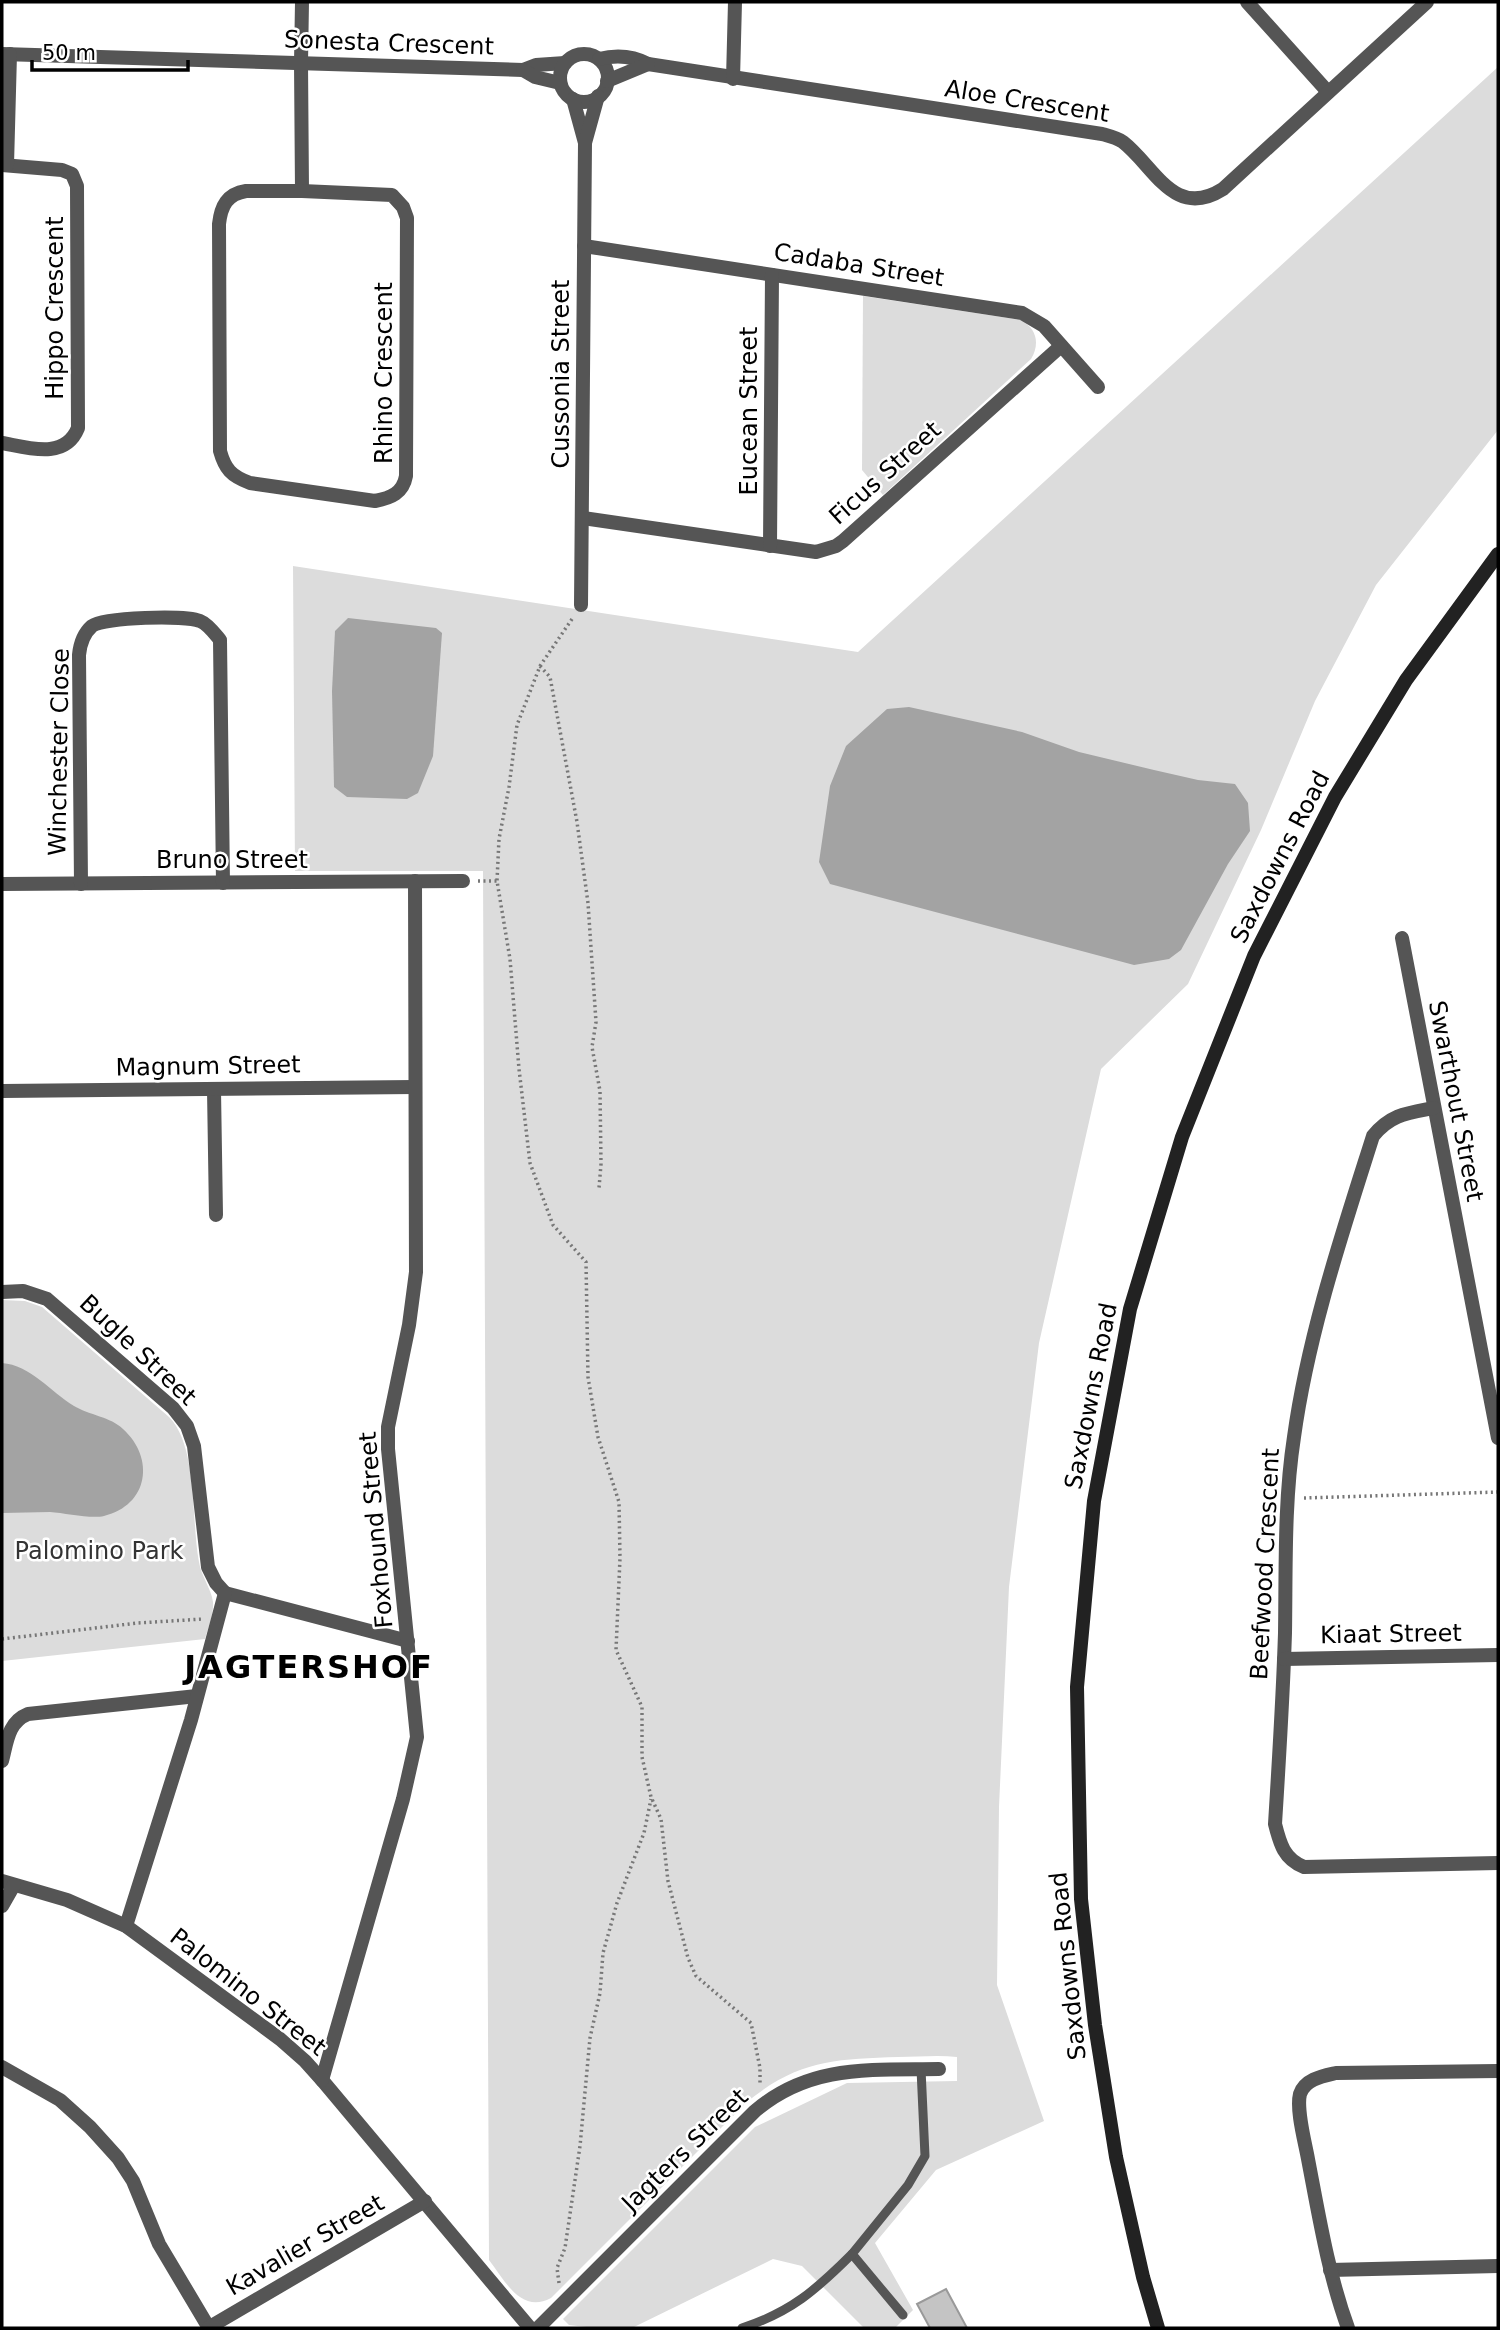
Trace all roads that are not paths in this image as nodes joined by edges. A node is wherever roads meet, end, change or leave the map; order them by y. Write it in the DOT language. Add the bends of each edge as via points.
graph roads {
  1 [pos="302,2"];
  2 [pos="735,2"];
  3 [pos="1247,2"];
  4 [pos="1427,2"];
  5 [pos="6,54"];
  6 [pos="599,59"];
  7 [pos="300,63"];
  8 [pos="565,63"];
  9 [pos="648,64"];
  10 [pos="523,70"];
  11 [pos="733,79"];
  12 [pos="607,81"];
  13 [pos="560,83"];
  14 [pos="1328,92"];
  15 [pos="598,96"];
  16 [pos="573,99"];
  17 [pos="585,142"];
  18 [pos="4,165"];
  19 [pos="302,191"];
  20 [pos="584,246"];
  21 [pos="772,275"];
  22 [pos="1061,346"];
  23 [pos="1098,387"];
  24 [pos="2,443"];
  25 [pos="583,518"];
  26 [pos="770,546"];
  27 [pos="1498,554"];
  28 [pos="581,605"];
  29 [pos="415,881"];
  30 [pos="463,881"];
  31 [pos="223,883"];
  32 [pos="2,884"];
  33 [pos="80,884"];
  34 [pos="1402,938"];
  35 [pos="415,1087"];
  36 [pos="214,1090"];
  37 [pos="2,1091"];
  38 [pos="1434,1108"];
  39 [pos="216,1214"];
  40 [pos="2,1292"];
  41 [pos="1498,1438"];
  42 [pos="225,1593"];
  43 [pos="408,1642"];
  44 [pos="1498,1655"];
  45 [pos="1284,1659"];
  46 [pos="197,1696"];
  47 [pos="2,1761"];
  48 [pos="1498,1864"];
  49 [pos="8,1883"];
  50 [pos="2,1906"];
  51 [pos="126,1926"];
  52 [pos="2,2067"];
  53 [pos="921,2069"];
  54 [pos="939,2069"];
  55 [pos="1498,2071"];
  56 [pos="322,2080"];
  57 [pos="425,2201"];
  58 [pos="852,2254"];
  59 [pos="1498,2266"];
  60 [pos="1330,2270"];
  61 [pos="903,2315"];
  62 [pos="208,2328"];
  63 [pos="530,2328"];
  64 [pos="538,2328"];
  65 [pos="742,2328"];
  66 [pos="1158,2328"];
  67 [pos="1348,2328"];
  1 -- 7 [label="street"];
  2 -- 11 [label="street"];
  3 -- 14 [label="street"];
  4 -- 14 [label="street, Aloe Crescent"];
  5 -- 7 [label="street, Sonesta Crescent"];
  5 -- 18 [label="street"];
  6 -- 8 [label="street" via="581,54"];
  6 -- 9 [label="street, Aloe Crescent" via="638,59"];
  6 -- 12 [label="street"];
  7 -- 10 [label="street, Sonesta Crescent"];
  7 -- 19 [label="street"];
  8 -- 10 [label="street, Sonesta Crescent"];
  8 -- 13 [label="street"];
  9 -- 11 [label="street, Aloe Crescent"];
  9 -- 12 [label="street"];
  10 -- 13 [label="street, Sonesta Crescent"];
  11 -- 14 [label="street, Aloe Crescent" via="1102,134 1123,142 1168,189 1191,199 1223,189"];
  12 -- 15 [label="street"];
  13 -- 16 [label="street"];
  15 -- 16 [label="street" via="586,101"];
  15 -- 17 [label="street, Cussonia Street"];
  16 -- 17 [label="street, Cussonia Street"];
  17 -- 20 [label="street, Cussonia Street"];
  18 -- 24 [label="street, Hippo Crescent" via="62,170 72,174 77,186 78,428 75,437 60,448"];
  19 -- 19 [label="street, Rhino Crescent" via="393,195 406,213 406,476 399,491 385,499 250,483 226,469 220,451 220,213 236,193"];
  20 -- 21 [label="street, Cadaba Street"];
  20 -- 25 [label="street, Cussonia Street"];
  21 -- 22 [label="street, Cadaba Street" via="1022,313 1044,326"];
  21 -- 26 [label="street, Eucean Street"];
  22 -- 23 [label="street, Cadaba Street"];
  22 -- 26 [label="street, Ficus Street" via="836,546 816,552"];
  25 -- 26 [label="street, Ficus Street"];
  25 -- 28 [label="street, Cussonia Street"];
  27 -- 66 [label="street, Saxdowns Road" via="1406,680 1335,797 1254,956 1182,1137 1124,1337 1094,1501 1077,1688 1081,1899 1115,2157"];
  29 -- 30 [label="street, Bruno Street"];
  29 -- 31 [label="street, Bruno Street"];
  29 -- 35 [label="street, Foxhound Street"];
  31 -- 33 [label="street, Bruno Street"];
  31 -- 33 [label="street, Winchester Close" via="220,640 202,621 185,618 102,622 94,624 81,641"];
  32 -- 33 [label="street, Bruno Street"];
  34 -- 38 [label="street, Swarthout Street"];
  35 -- 36 [label="street, Magnum Street"];
  35 -- 43 [label="street, Foxhound Street" via="416,1272 388,1427"];
  36 -- 37 [label="street, Magnum Street"];
  36 -- 39 [label="street"];
  38 -- 41 [label="street, Swarthout Street"];
  38 -- 45 [label="street, Beefwood Crescent" via="1398,1115 1383,1123 1373,1136 1335,1255 1293,1438"];
  40 -- 42 [label="street, Bugle Street" via="47,1299 181,1417 194,1446 208,1567"];
  42 -- 43 [label="street"];
  42 -- 46 [label="street"];
  43 -- 56 [label="street, Foxhound Street" via="417,1719 414,1754"];
  44 -- 45 [label="street, Kiaat Street"];
  45 -- 48 [label="street, Beefwood Crescent" via="1275,1824 1279,1842 1293,1863 1304,1867"];
  46 -- 47 [label="street" via="28,1714 10,1729"];
  46 -- 51 [label="street"];
  49 -- 50 [label="street"];
  49 -- 51 [label="street, Palomino Street" via="67,1900"];
  51 -- 56 [label="street, Palomino Street" via="280,2039"];
  52 -- 62 [label="street" via="61,2100 118,2158 133,2181 159,2244"];
  53 -- 54 [label="street, Jagters Street"];
  53 -- 58 [label="lane" via="925,2156 908,2185"];
  53 -- 64 [label="street, Jagters Street" via="828,2074 794,2085 761,2106"];
  55 -- 60 [label="street" via="1336,2073 1308,2083 1299,2104"];
  56 -- 57 [label="street, Palomino Street"];
  57 -- 62 [label="street, Kavalier Street"];
  57 -- 63 [label="street, Palomino Street"];
  58 -- 61 [label="lane"];
  58 -- 65 [label="lane" via="796,2305"];
  59 -- 60 [label="street"];
  60 -- 67 [label="street"];
}
